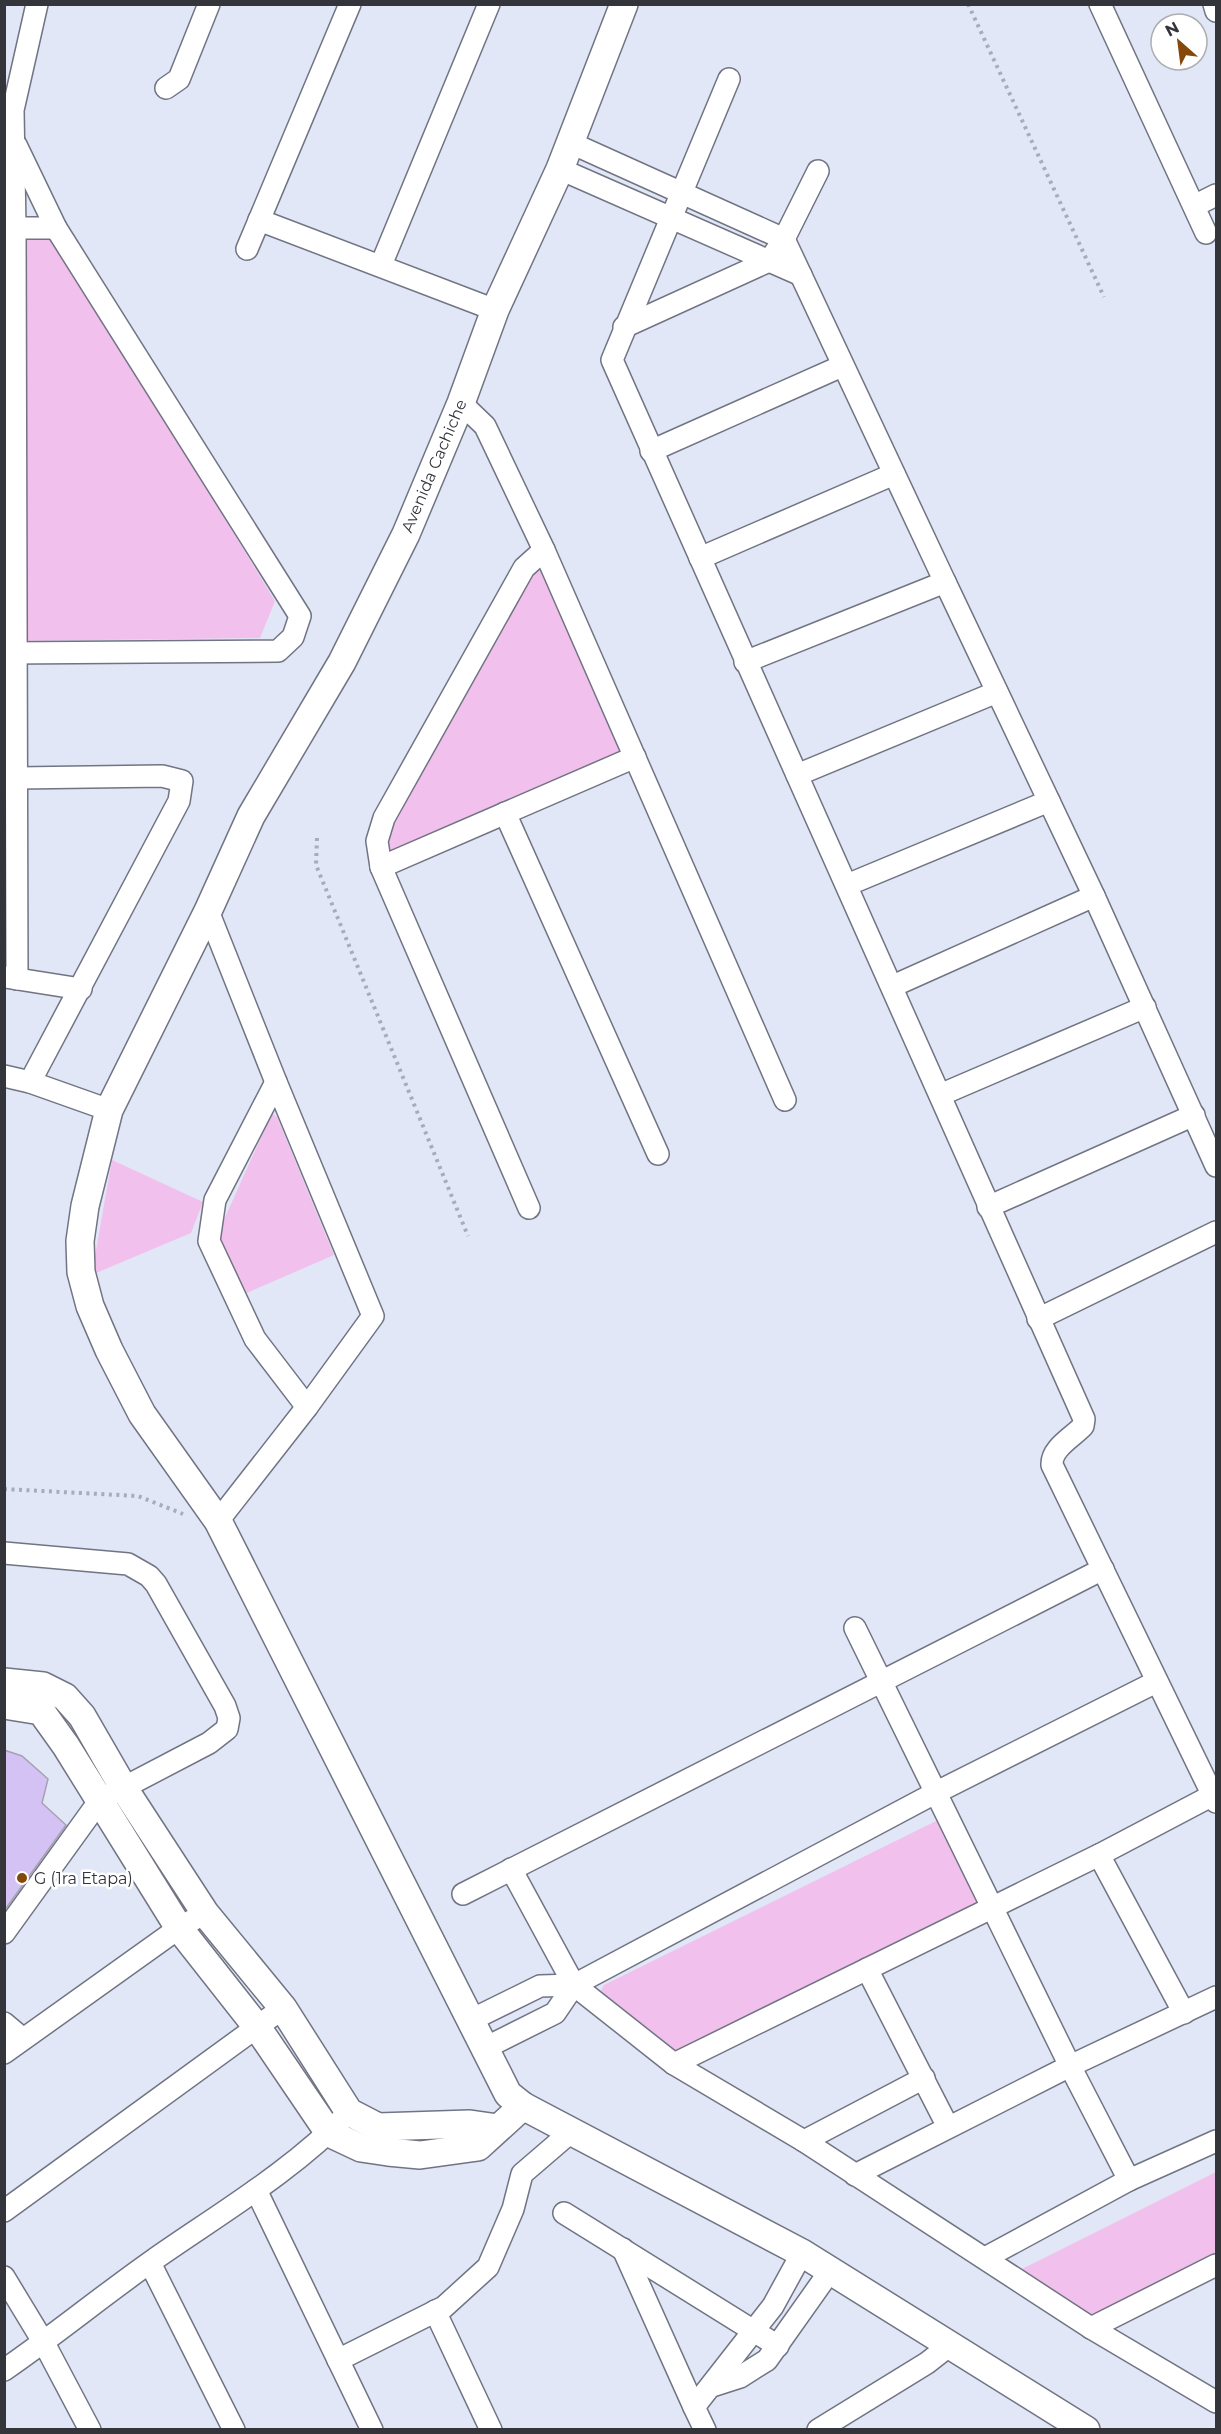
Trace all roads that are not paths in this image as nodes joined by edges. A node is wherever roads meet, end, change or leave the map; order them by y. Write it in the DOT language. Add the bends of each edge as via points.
graph roads {
  1 [pos="37,4"];
  2 [pos="209,4"];
  3 [pos="350,4"];
  4 [pos="489,4"];
  5 [pos="624,4"];
  6 [pos="1100,4"];
  7 [pos="1214,4"];
  8 [pos="1216,11"];
  9 [pos="729,79"];
  10 [pos="166,88"];
  11 [pos="12,136"];
  12 [pos="571,143"];
  13 [pos="560,169"];
  14 [pos="818,171"];
  15 [pos="681,193"];
  16 [pos="1216,195"];
  17 [pos="1194,206"];
  18 [pos="671,218"];
  19 [pos="259,220"];
  20 [pos="10,228"];
  21 [pos="56,228"];
  22 [pos="1206,233"];
  23 [pos="784,239"];
  24 [pos="247,249"];
  25 [pos="769,261"];
  26 [pos="381,265"];
  27 [pos="801,275"];
  28 [pos="495,310"];
  29 [pos="624,327"];
  30 [pos="842,366"];
  31 [pos="460,403"];
  32 [pos="651,451"];
  33 [pos="894,474"];
  34 [pos="544,550"];
  35 [pos="700,558"];
  36 [pos="945,582"];
  37 [pos="10,652"];
  38 [pos="746,662"];
  39 [pos="998,692"];
  40 [pos="635,757"];
  41 [pos="797,774"];
  42 [pos="17,778"];
  43 [pos="1049,801"];
  44 [pos="505,813"];
  45 [pos="381,867"];
  46 [pos="847,885"];
  47 [pos="1094,896"];
  48 [pos="208,911"];
  49 [pos="11,978"];
  50 [pos="893,986"];
  51 [pos="81,989"];
  52 [pos="1144,1007"];
  53 [pos="4,1076"];
  54 [pos="30,1082"];
  55 [pos="276,1082"];
  56 [pos="940,1095"];
  57 [pos="785,1100"];
  58 [pos="109,1110"];
  59 [pos="1194,1115"];
  60 [pos="657,1154"];
  61 [pos="1216,1166"];
  62 [pos="988,1207"];
  63 [pos="529,1208"];
  64 [pos="1216,1232"];
  65 [pos="1038,1319"];
  66 [pos="307,1407"];
  67 [pos="218,1521"];
  68 [pos="4,1553"];
  69 [pos="1103,1569"];
  70 [pos="855,1628"];
  71 [pos="883,1682"];
  72 [pos="1156,1682"];
  73 [pos="9,1699"];
  74 [pos="123,1787"];
  75 [pos="935,1793"];
  76 [pos="1215,1799"];
  77 [pos="100,1800"];
  78 [pos="1099,1855"];
  79 [pos="511,1869"];
  80 [pos="462,1894"];
  81 [pos="993,1907"];
  82 [pos="205,1913"];
  83 [pos="179,1928"];
  84 [pos="4,1933"];
  85 [pos="867,1970"];
  86 [pos="574,1985"];
  87 [pos="1216,1997"];
  88 [pos="283,2008"];
  89 [pos="1184,2013"];
  90 [pos="473,2019"];
  91 [pos="4,2023"];
  92 [pos="257,2027"];
  93 [pos="23,2039"];
  94 [pos="487,2047"];
  95 [pos="4,2053"];
  96 [pos="674,2064"];
  97 [pos="1070,2066"];
  98 [pos="924,2078"];
  99 [pos="524,2106"];
  100 [pos="349,2112"];
  101 [pos="498,2127"];
  102 [pos="948,2127"];
  103 [pos="572,2131"];
  104 [pos="329,2133"];
  105 [pos="1216,2140"];
  106 [pos="804,2141"];
  107 [pos="855,2175"];
  108 [pos="1129,2180"];
  109 [pos="255,2190"];
  110 [pos="4,2211"];
  111 [pos="564,2213"];
  112 [pos="623,2249"];
  113 [pos="802,2253"];
  114 [pos="985,2258"];
  115 [pos="150,2263"];
  116 [pos="1216,2265"];
  117 [pos="830,2271"];
  118 [pos="4,2277"];
  119 [pos="435,2311"];
  120 [pos="1091,2328"];
  121 [pos="754,2331"];
  122 [pos="44,2343"];
  123 [pos="950,2345"];
  124 [pos="778,2346"];
  125 [pos="338,2360"];
  126 [pos="4,2370"];
  127 [pos="712,2386"];
  128 [pos="1216,2402"];
  129 [pos="694,2407"];
  130 [pos="1070,2426"];
  131 [pos="90,2430"];
  132 [pos="234,2430"];
  133 [pos="372,2430"];
  134 [pos="491,2430"];
  135 [pos="705,2430"];
  136 [pos="818,2430"];
  1 -- 11 [label="street" via="13,110"];
  2 -- 10 [label="street" via="179,79"];
  3 -- 19 [label="street"];
  4 -- 26 [label="street"];
  5 -- 12 [label="street, Avenida Cachiche"];
  6 -- 17 [label="street"];
  7 -- 8 [label="street"];
  9 -- 15 [label="street"];
  11 -- 20 [label="street"];
  11 -- 21 [label="street"];
  12 -- 13 [label="street, Avenida Cachiche"];
  12 -- 15 [label="street"];
  13 -- 18 [label="street"];
  13 -- 28 [label="street, Avenida Cachiche"];
  14 -- 23 [label="street"];
  15 -- 18 [label="street"];
  15 -- 23 [label="street"];
  16 -- 17 [label="street"];
  17 -- 22 [label="street"];
  18 -- 25 [label="street"];
  18 -- 29 [label="street"];
  19 -- 24 [label="street"];
  19 -- 26 [label="street"];
  20 -- 21 [label="street"];
  20 -- 37 [label="street"];
  21 -- 37 [label="street" via="300,616 293,637 278,651"];
  23 -- 25 [label="street"];
  23 -- 27 [label="street"];
  25 -- 27 [label="street"];
  25 -- 29 [label="street"];
  26 -- 28 [label="street"];
  27 -- 30 [label="street"];
  28 -- 31 [label="street, Avenida Cachiche"];
  29 -- 32 [label="street" via="612,360"];
  30 -- 32 [label="street"];
  30 -- 33 [label="street"];
  31 -- 34 [label="street" via="485,426"];
  31 -- 48 [label="street, Avenida Cachiche" via="406,534 342,662 251,816"];
  32 -- 35 [label="street"];
  33 -- 35 [label="street"];
  33 -- 36 [label="street"];
  34 -- 40 [label="street"];
  34 -- 45 [label="street" via="524,568 384,818 377,841"];
  35 -- 38 [label="street"];
  36 -- 38 [label="street"];
  36 -- 39 [label="street"];
  37 -- 42 [label="street"];
  38 -- 41 [label="street"];
  39 -- 41 [label="street"];
  39 -- 43 [label="street"];
  40 -- 44 [label="street"];
  40 -- 57 [label="street"];
  41 -- 46 [label="street"];
  42 -- 49 [label="street"];
  42 -- 51 [label="street" via="162,776 182,781 179,801"];
  43 -- 46 [label="street"];
  43 -- 47 [label="street"];
  44 -- 45 [label="street"];
  44 -- 60 [label="street"];
  45 -- 63 [label="street"];
  46 -- 50 [label="street"];
  47 -- 50 [label="street"];
  47 -- 52 [label="street"];
  48 -- 55 [label="street"];
  48 -- 58 [label="street, Avenida Cachiche"];
  49 -- 51 [label="street"];
  50 -- 56 [label="street"];
  51 -- 54 [label="street"];
  52 -- 56 [label="street"];
  52 -- 59 [label="street"];
  53 -- 54 [label="street"];
  54 -- 58 [label="street"];
  55 -- 66 [label="street" via="374,1316"];
  55 -- 66 [label="street" via="215,1200 209,1241 255,1339"];
  56 -- 62 [label="street"];
  58 -- 67 [label="street, Avenida Cachiche" via="80,1241 90,1306 142,1414"];
  59 -- 61 [label="street"];
  59 -- 62 [label="street"];
  62 -- 65 [label="street"];
  64 -- 65 [label="street"];
  65 -- 69 [label="street" via="1084,1419 1083,1426 1055,1451 1052,1465"];
  66 -- 67 [label="street"];
  67 -- 90 [label="street, Avenida Cachiche" via="416,1917"];
  68 -- 74 [label="street" via="115,1562 140,1569 156,1584 225,1706 227,1729 218,1737"];
  69 -- 71 [label="street"];
  69 -- 72 [label="street"];
  70 -- 71 [label="street"];
  71 -- 75 [label="street"];
  71 -- 79 [label="street"];
  72 -- 75 [label="street"];
  72 -- 76 [label="street"];
  73 -- 74 [label="street" via="43,1686 65,1697 82,1716"];
  73 -- 77 [label="street" via="41,1711"];
  74 -- 77 [label="street"];
  74 -- 82 [label="street"];
  75 -- 81 [label="street"];
  75 -- 86 [label="street"];
  76 -- 78 [label="street"];
  77 -- 83 [label="street"];
  77 -- 84 [label="street"];
  78 -- 81 [label="street"];
  78 -- 89 [label="street"];
  79 -- 80 [label="street"];
  79 -- 86 [label="street"];
  81 -- 85 [label="street"];
  81 -- 97 [label="street"];
  82 -- 83 [label="street"];
  82 -- 88 [label="street"];
  83 -- 92 [label="street"];
  83 -- 93 [label="street"];
  85 -- 96 [label="street"];
  85 -- 98 [label="street"];
  86 -- 90 [label="street" via="540,1986"];
  86 -- 94 [label="street" via="555,2013"];
  86 -- 96 [label="street"];
  87 -- 89 [label="street"];
  88 -- 92 [label="street"];
  88 -- 100 [label="street"];
  89 -- 97 [label="street"];
  90 -- 94 [label="street, Avenida Cachiche"];
  91 -- 93 [label="street"];
  92 -- 104 [label="street"];
  92 -- 110 [label="street"];
  93 -- 95 [label="street"];
  94 -- 99 [label="street, Avenida Cachiche" via="508,2094"];
  96 -- 106 [label="street"];
  97 -- 102 [label="street"];
  97 -- 108 [label="street"];
  98 -- 102 [label="street"];
  98 -- 106 [label="street"];
  99 -- 101 [label="street"];
  99 -- 103 [label="street, Avenida Cachiche"];
  100 -- 101 [label="street" via="378,2127"];
  100 -- 104 [label="street"];
  101 -- 104 [label="street" via="478,2147 420,2155 362,2148"];
  102 -- 107 [label="street"];
  103 -- 113 [label="street, Avenida Cachiche"];
  103 -- 119 [label="street" via="522,2174 513,2209 488,2267"];
  104 -- 109 [label="street"];
  105 -- 108 [label="street"];
  106 -- 107 [label="street"];
  107 -- 114 [label="street"];
  108 -- 114 [label="street"];
  109 -- 115 [label="street"];
  109 -- 125 [label="street"];
  111 -- 112 [label="street"];
  112 -- 121 [label="street"];
  112 -- 129 [label="street"];
  113 -- 117 [label="street, Avenida Cachiche"];
  113 -- 121 [label="street" via="773,2306"];
  114 -- 120 [label="street"];
  115 -- 122 [label="street"];
  115 -- 132 [label="street"];
  116 -- 120 [label="street"];
  117 -- 123 [label="street, Avenida Cachiche"];
  117 -- 124 [label="street"];
  118 -- 122 [label="street"];
  119 -- 125 [label="street"];
  119 -- 134 [label="street"];
  120 -- 128 [label="street"];
  121 -- 124 [label="street"];
  121 -- 127 [label="street"];
  122 -- 126 [label="street"];
  122 -- 131 [label="street"];
  123 -- 130 [label="street, Avenida Cachiche"];
  123 -- 136 [label="street"];
  124 -- 127 [label="street" via="767,2360 740,2378"];
  125 -- 133 [label="street"];
  127 -- 129 [label="street"];
  129 -- 135 [label="street"];
}
